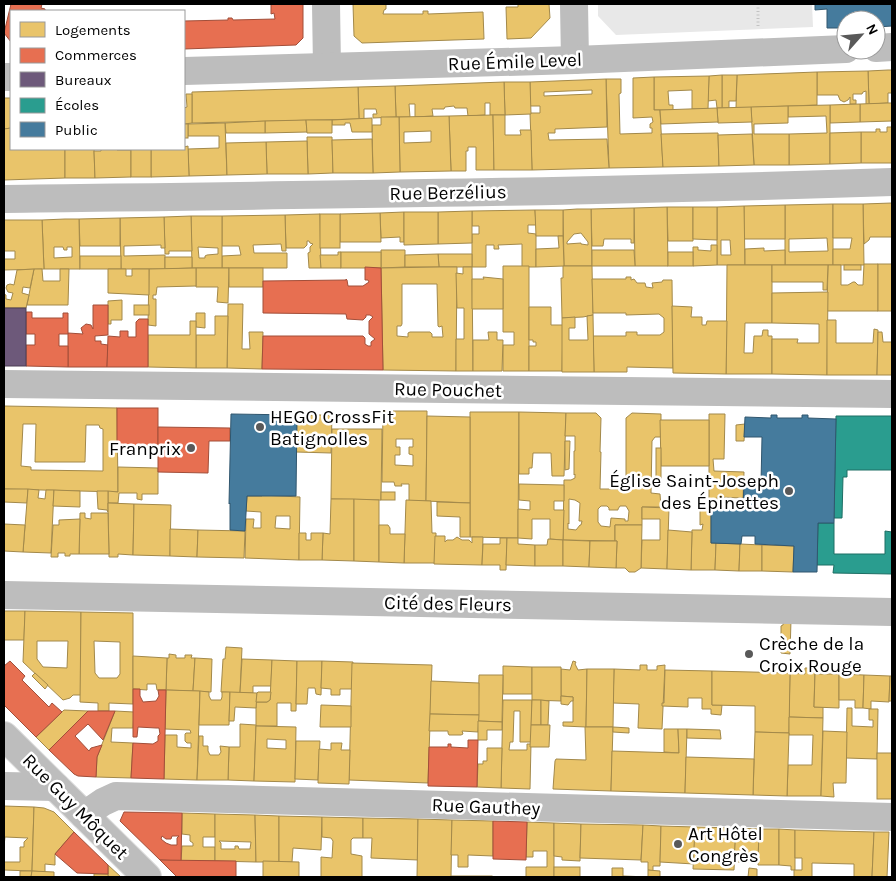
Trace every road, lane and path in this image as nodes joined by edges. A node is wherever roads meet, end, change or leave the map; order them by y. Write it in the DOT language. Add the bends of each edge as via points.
graph roads {
  1 [pos="326,4"];
  2 [pos="574,4"];
  3 [pos="758,4"];
  4 [pos="758,29"];
  5 [pos="836,49"];
  6 [pos="575,60"];
  7 [pos="327,67"];
  8 [pos="185,71"];
  9 [pos="892,182"];
  10 [pos="4,199"];
  11 [pos="4,384"];
  12 [pos="892,394"];
  13 [pos="4,595"];
  14 [pos="892,612"];
  15 [pos="4,736"];
  16 [pos="4,786"];
  17 [pos="56,787"];
  18 [pos="84,815"];
  19 [pos="892,817"];
  20 [pos="148,877"];
  1 -- 7 [label="street"];
  2 -- 6 [label="street"];
  3 -- 4 [label="path"];
  5 -- 6 [label="street, Rue Émile Level"];
  6 -- 7 [label="street, Rue Émile Level"];
  7 -- 8 [label="street, Rue Émile Level"];
  9 -- 10 [label="street, Rue Berzélius"];
  11 -- 12 [label="street, Rue Pouchet"];
  13 -- 14 [label="street, Cité des Fleurs"];
  15 -- 17 [label="street, Rue Guy Môquet"];
  16 -- 17 [label="street"];
  17 -- 18 [label="street, Rue Guy Môquet"];
  18 -- 19 [label="street, Rue Gauthey" via="116,796"];
  18 -- 20 [label="street, Rue Guy Môquet"];
}
